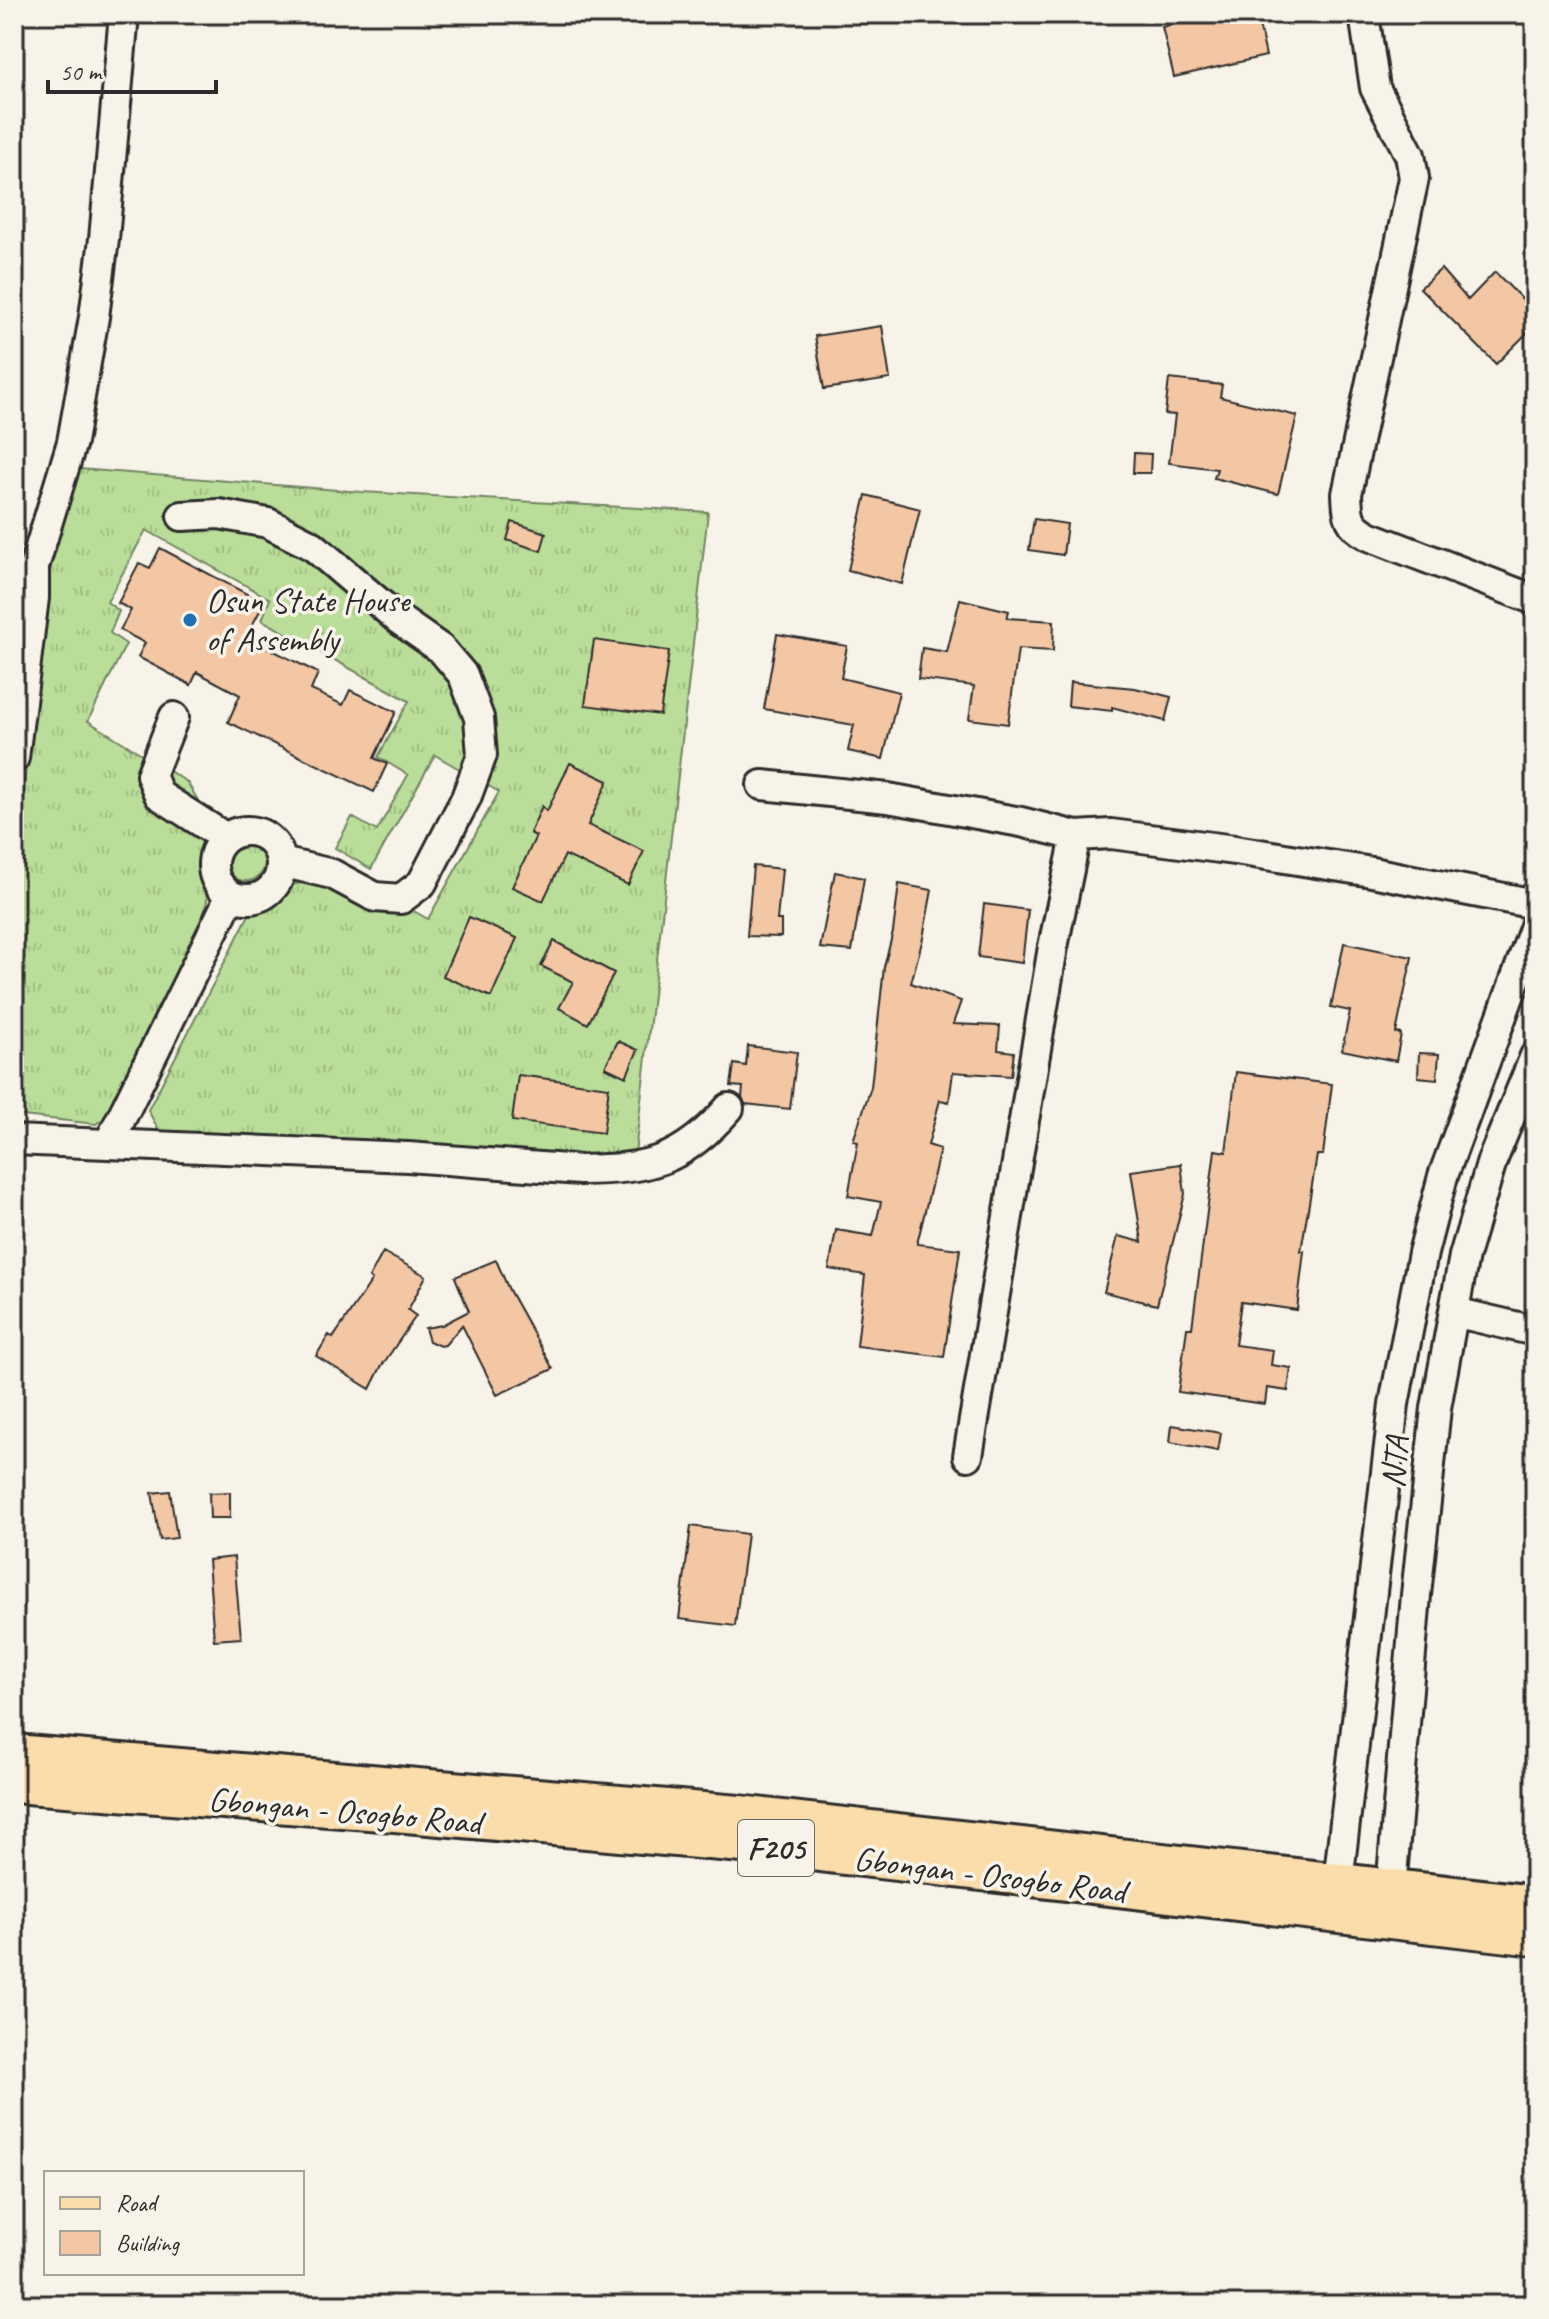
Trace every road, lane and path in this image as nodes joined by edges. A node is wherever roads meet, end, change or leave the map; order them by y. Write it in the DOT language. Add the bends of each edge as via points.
graph roads {
  1 [pos="124,14"];
  2 [pos="1364,14"];
  3 [pos="182,516"];
  4 [pos="24,577"];
  5 [pos="1535,600"];
  6 [pos="174,717"];
  7 [pos="14,758"];
  8 [pos="762,785"];
  9 [pos="1076,836"];
  10 [pos="226,838"];
  11 [pos="281,862"];
  12 [pos="231,895"];
  13 [pos="1535,904"];
  14 [pos="1535,926"];
  15 [pos="1535,1056"];
  16 [pos="729,1108"];
  17 [pos="14,1140"];
  18 [pos="109,1143"];
  19 [pos="1454,1312"];
  20 [pos="1535,1331"];
  21 [pos="968,1456"];
  22 [pos="14,1753"];
  23 [pos="14,1784"];
  24 [pos="1338,1882"];
  25 [pos="1391,1888"];
  26 [pos="1535,1904"];
  27 [pos="1535,1937"];
  1 -- 4 [label="street" via="104,239 72,442"];
  2 -- 5 [label="street" via="1375,88 1410,155 1414,178 1347,494 1349,517 1369,536"];
  3 -- 11 [label="street" via="219,514 268,523 313,546 441,649 463,675 479,718 482,755 466,798 422,883 401,899 375,897 332,874"];
  4 -- 7 [label="street" via="34,598"];
  6 -- 10 [label="street" via="151,775 154,785 159,795"];
  8 -- 9 [label="street" via="888,798"];
  9 -- 13 [label="street" via="1111,834 1235,850"];
  9 -- 21 [label="street"];
  10 -- 11 [label="street" via="259,833 276,848"];
  10 -- 12 [label="street" via="218,846 213,868"];
  11 -- 12 [label="street" via="277,880 262,895"];
  12 -- 18 [label="street"];
  14 -- 24 [label="street" via="1443,1176 1423,1253 1394,1404"];
  15 -- 19 [label="street, NTA" via="1492,1161"];
  16 -- 18 [label="street" via="673,1156 630,1168 580,1170"];
  17 -- 18 [label="street"];
  19 -- 20 [label="street"];
  19 -- 25 [label="street, NTA" via="1436,1408"];
  22 -- 24 [label="main road, Gbongan - Osogbo Road / F205" via="739,1814"];
  23 -- 27 [label="main road, Gbongan - Osogbo Road / F205" via="743,1844"];
  24 -- 25 [label="main road, Gbongan - Osogbo Road / F205"];
  25 -- 26 [label="main road, Gbongan - Osogbo Road / F205"];
}
